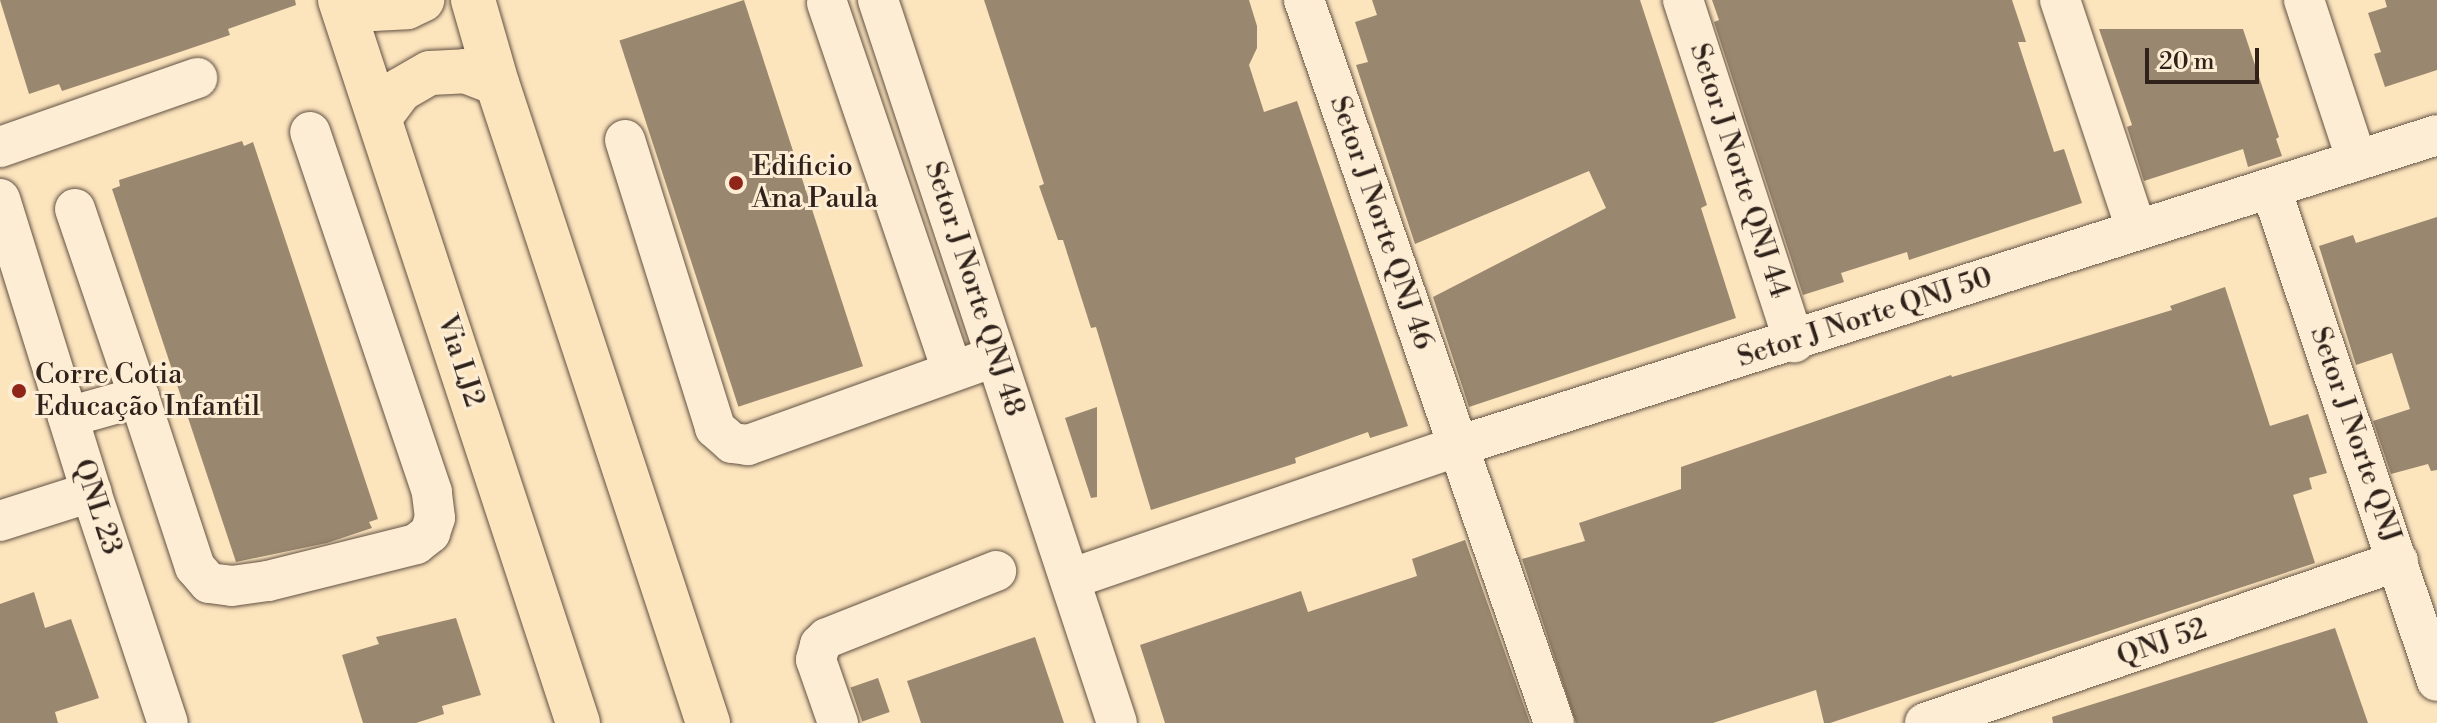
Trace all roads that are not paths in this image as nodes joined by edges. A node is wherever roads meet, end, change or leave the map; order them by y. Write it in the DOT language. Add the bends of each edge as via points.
graph roads {
  1 [pos="340,0"];
  2 [pos="346,0"];
  3 [pos="422,0"];
  4 [pos="473,0"];
  5 [pos="878,0"];
  6 [pos="1304,0"];
  7 [pos="1683,0"];
  8 [pos="2060,0"];
  9 [pos="2304,0"];
  10 [pos="827,3"];
  11 [pos="197,78"];
  12 [pos="497,83"];
  13 [pos="380,117"];
  14 [pos="310,132"];
  15 [pos="2437,135"];
  16 [pos="625,140"];
  17 [pos="0,147"];
  18 [pos="2357,161"];
  19 [pos="2271,189"];
  20 [pos="1,205"];
  21 [pos="75,209"];
  22 [pos="2136,229"];
  23 [pos="1794,342"];
  24 [pos="996,356"];
  25 [pos="952,371"];
  26 [pos="139,397"];
  27 [pos="68,417"];
  28 [pos="1458,446"];
  29 [pos="91,492"];
  30 [pos="0,521"];
  31 [pos="2398,561"];
  32 [pos="996,571"];
  33 [pos="1070,579"];
  34 [pos="2437,681"];
  35 [pos="1973,716"];
  36 [pos="168,723"];
  37 [pos="578,723"];
  38 [pos="708,723"];
  39 [pos="838,723"];
  40 [pos="1117,723"];
  41 [pos="1554,723"];
  42 [pos="1925,723"];
  1 -- 13 [label="main road, Via LJ2"];
  2 -- 3 [label="main road" via="372,9 407,7"];
  4 -- 12 [label="main road"];
  5 -- 24 [label="street, Setor J Norte QNJ 48"];
  6 -- 28 [label="street, Setor J Norte QNJ 46"];
  7 -- 23 [label="street, Setor J Norte QNJ 44"];
  8 -- 22 [label="street"];
  9 -- 18 [label="street"];
  10 -- 25 [label="street"];
  11 -- 17 [label="street"];
  12 -- 13 [label="main road" via="465,71 430,73 400,90"];
  12 -- 38 [label="main road"];
  13 -- 37 [label="main road, Via LJ2"];
  14 -- 26 [label="street" via="432,492 435,518 430,533 416,544 268,581 209,583 195,567"];
  15 -- 18 [label="street, Setor J Norte QNJ 50"];
  16 -- 25 [label="street" via="720,435 748,445"];
  18 -- 19 [label="street, Setor J Norte QNJ 50"];
  19 -- 22 [label="street, Setor J Norte QNJ 50"];
  19 -- 31 [label="street, Setor J Norte QNJ"];
  20 -- 27 [label="street, QNL 23"];
  21 -- 26 [label="street"];
  22 -- 23 [label="street, Setor J Norte QNJ 50"];
  23 -- 28 [label="street, Setor J Norte QNJ 50"];
  24 -- 25 [label="street"];
  24 -- 33 [label="street, Setor J Norte QNJ 48"];
  26 -- 27 [label="street"];
  27 -- 29 [label="street, QNL 23"];
  28 -- 33 [label="street, Setor J Norte QNJ 50"];
  28 -- 41 [label="street, Setor J Norte QNJ 46"];
  29 -- 30 [label="street"];
  29 -- 36 [label="street, QNL 23"];
  31 -- 34 [label="street, Setor J Norte QNJ"];
  31 -- 35 [label="street, QNJ 52"];
  32 -- 39 [label="street" via="827,638 816,660"];
  33 -- 40 [label="street, Setor J Norte QNJ 48"];
  35 -- 42 [label="street, QNJ 52"];
}
